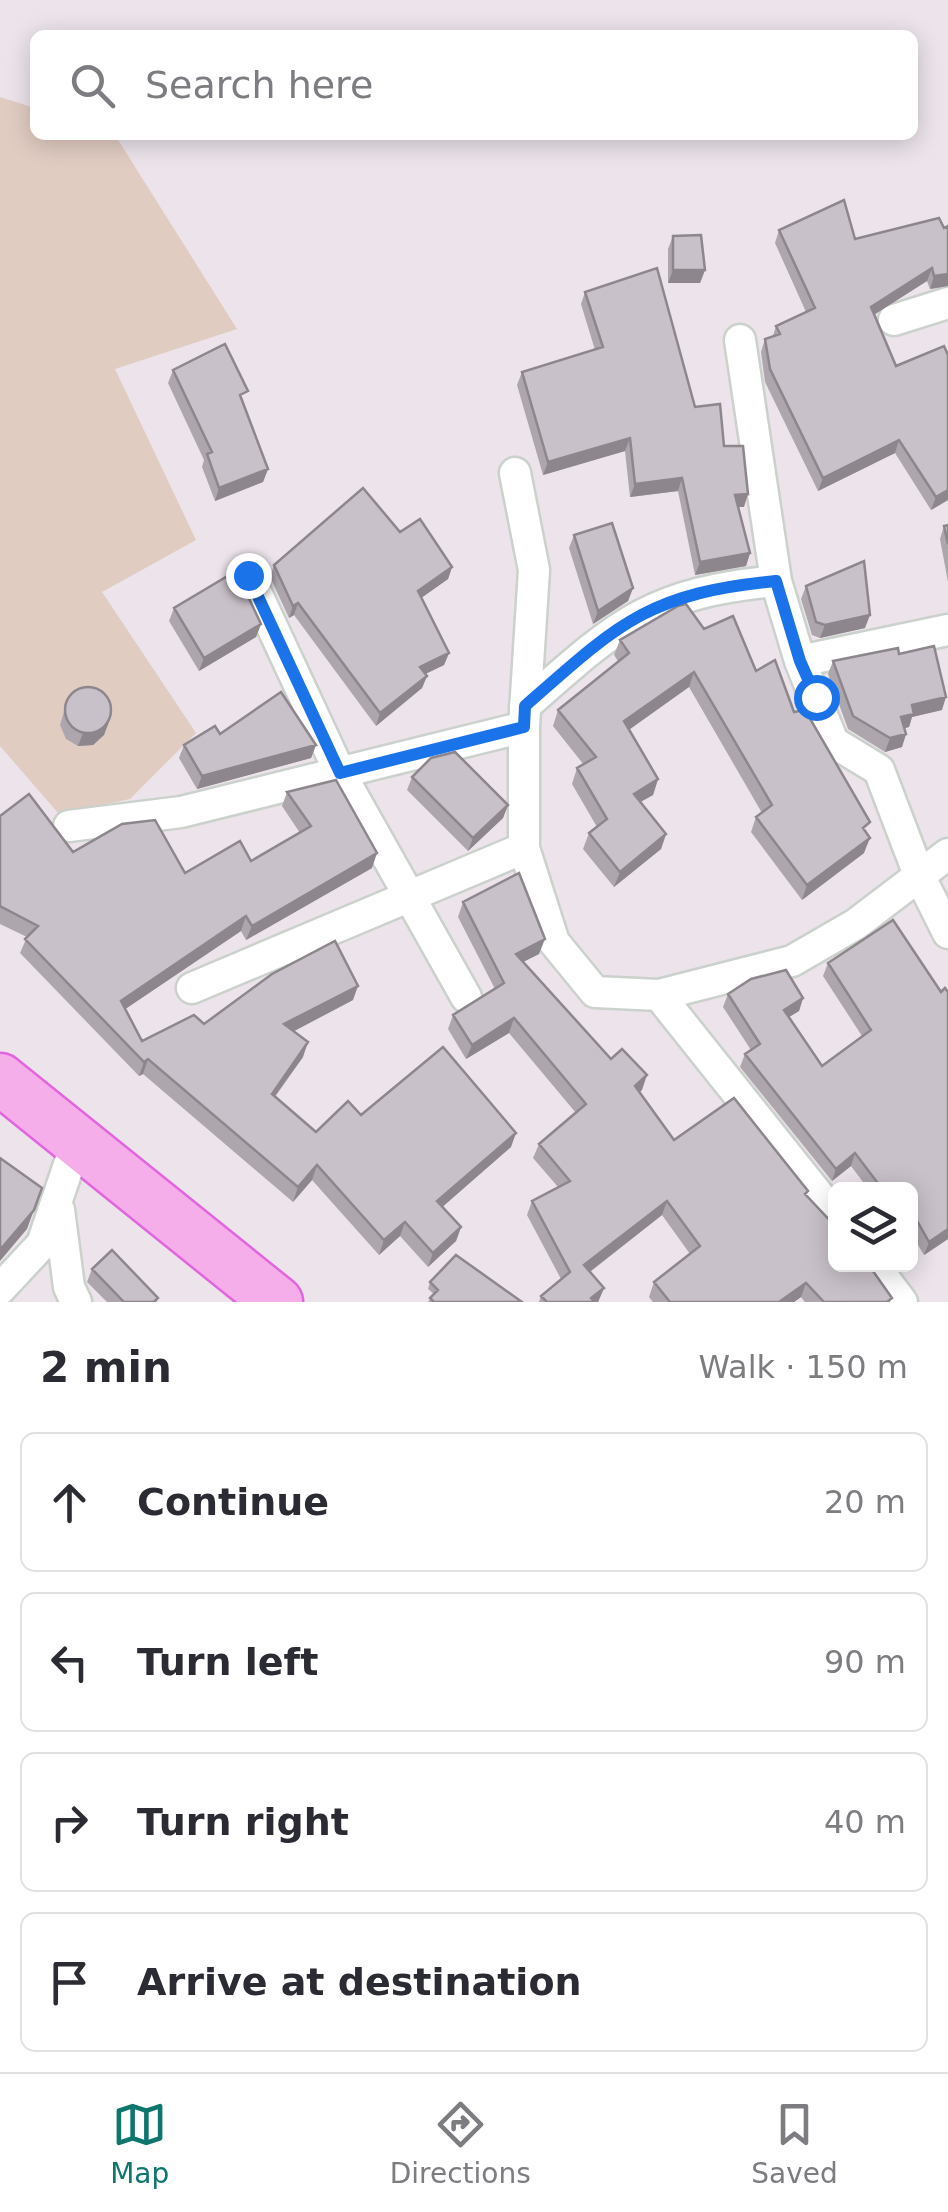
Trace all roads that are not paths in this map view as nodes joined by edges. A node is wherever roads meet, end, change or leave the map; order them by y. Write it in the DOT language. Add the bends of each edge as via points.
graph roads {
  1 [pos="948,303"];
  2 [pos="894,320"];
  3 [pos="740,340"];
  4 [pos="515,474"];
  5 [pos="248,575"];
  6 [pos="776,581"];
  7 [pos="948,630"];
  8 [pos="800,661"];
  9 [pos="525,716"];
  10 [pos="340,773"];
  11 [pos="69,826"];
  12 [pos="524,848"];
  13 [pos="948,854"];
  14 [pos="919,874"];
  15 [pos="410,896"];
  16 [pos="948,934"];
  17 [pos="192,988"];
  18 [pos="659,994"];
  19 [pos="466,997"];
  20 [pos="0,1079"];
  21 [pos="76,1144"];
  22 [pos="58,1207"];
  23 [pos="828,1207"];
  24 [pos="879,1272"];
  25 [pos="0,1289"];
  26 [pos="76,1302"];
  27 [pos="277,1302"];
  28 [pos="902,1302"];
  1 -- 2 [label="street"];
  3 -- 6 [label="street"];
  4 -- 9 [label="street" via="534,570"];
  5 -- 10 [label="street"];
  6 -- 8 [label="street"];
  6 -- 9 [label="street" via="666,600 608,634"];
  7 -- 8 [label="street"];
  8 -- 14 [label="street" via="832,742 879,770"];
  9 -- 10 [label="street"];
  9 -- 12 [label="street"];
  10 -- 11 [label="street" via="181,812"];
  10 -- 15 [label="street"];
  12 -- 15 [label="street"];
  12 -- 18 [label="street" via="554,942 595,992"];
  13 -- 14 [label="street"];
  14 -- 16 [label="street"];
  14 -- 18 [label="street" via="856,924 792,961"];
  15 -- 17 [label="street"];
  15 -- 19 [label="street"];
  18 -- 23 [label="street"];
  20 -- 21 [label="main road"];
  21 -- 22 [label="street"];
  21 -- 27 [label="main road"];
  22 -- 25 [label="street" via="42,1244"];
  22 -- 26 [label="street"];
  24 -- 28 [label="street"];
}
